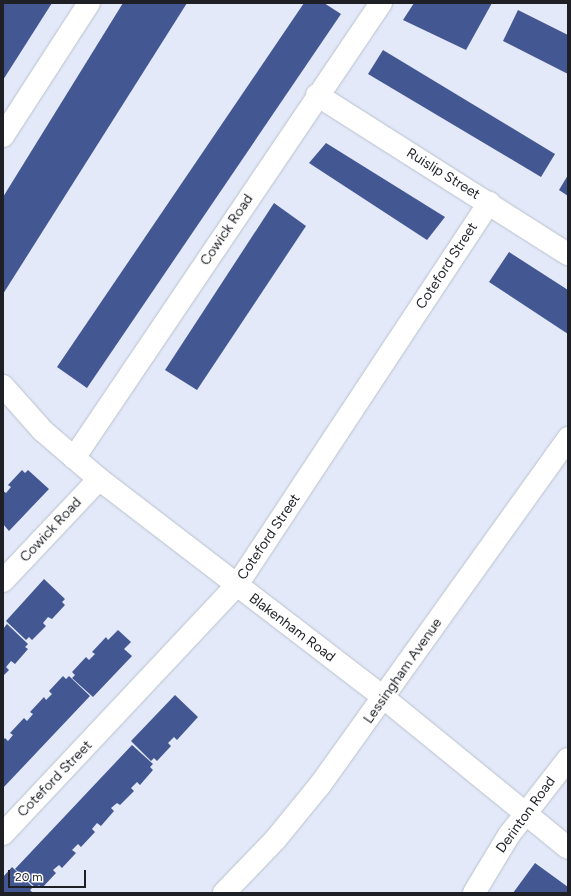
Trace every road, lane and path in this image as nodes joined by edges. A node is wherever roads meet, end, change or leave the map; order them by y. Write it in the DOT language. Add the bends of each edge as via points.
graph roads {
  1 [pos="89,3"];
  2 [pos="381,3"];
  3 [pos="317,95"];
  4 [pos="3,136"];
  5 [pos="489,203"];
  6 [pos="568,254"];
  7 [pos="3,386"];
  8 [pos="568,438"];
  9 [pos="74,458"];
  10 [pos="99,479"];
  11 [pos="3,581"];
  12 [pos="237,585"];
  13 [pos="384,698"];
  14 [pos="568,759"];
  15 [pos="524,814"];
  16 [pos="3,834"];
  17 [pos="568,848"];
  18 [pos="224,893"];
  19 [pos="474,893"];
  1 -- 4 [label="street"];
  2 -- 3 [label="street, Cowick Road"];
  3 -- 5 [label="street, Ruislip Street"];
  3 -- 9 [label="street, Cowick Road"];
  5 -- 6 [label="street, Ruislip Street"];
  5 -- 12 [label="street, Coteford Street"];
  7 -- 9 [label="street, Blakenham Road" via="43,431"];
  8 -- 13 [label="street, Lessingham Avenue"];
  9 -- 10 [label="street, Blakenham Road"];
  10 -- 11 [label="street, Cowick Road"];
  10 -- 12 [label="street, Blakenham Road"];
  12 -- 13 [label="street, Blakenham Road"];
  12 -- 16 [label="street, Coteford Street"];
  13 -- 15 [label="street, Blakenham Road"];
  13 -- 18 [label="street, Lessingham Avenue" via="300,811"];
  14 -- 15 [label="street, Derinton Road"];
  15 -- 17 [label="street, Blakenham Road"];
  15 -- 19 [label="street, Derinton Road"];
}
